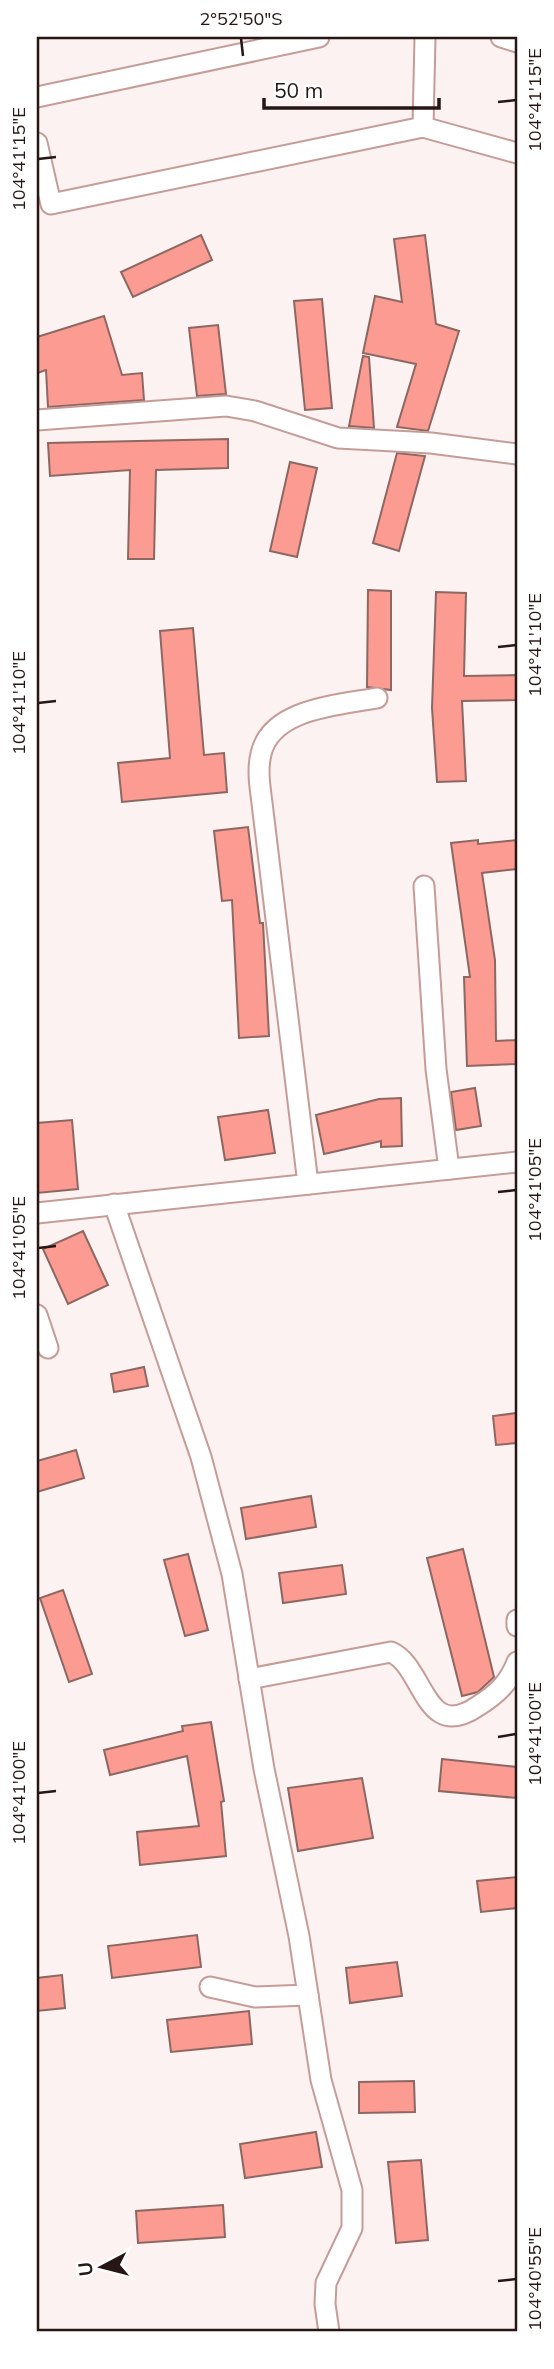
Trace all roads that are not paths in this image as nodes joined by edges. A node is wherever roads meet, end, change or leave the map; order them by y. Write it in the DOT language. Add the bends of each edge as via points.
graph roads {
  1 [pos="320,37"];
  2 [pos="425,37"];
  3 [pos="501,37"];
  4 [pos="517,42"];
  5 [pos="37,97"];
  6 [pos="423,127"];
  7 [pos="37,143"];
  8 [pos="517,153"];
  9 [pos="37,420"];
  10 [pos="517,454"];
  11 [pos="377,698"];
  12 [pos="424,886"];
  13 [pos="517,1162"];
  14 [pos="449,1169"];
  15 [pos="308,1184"];
  16 [pos="114,1205"];
  17 [pos="37,1213"];
  18 [pos="37,1315"];
  19 [pos="48,1348"];
  20 [pos="517,1620"];
  21 [pos="517,1626"];
  22 [pos="517,1662"];
  23 [pos="249,1679"];
  24 [pos="210,1987"];
  25 [pos="308,1995"];
  26 [pos="329,2332"];
  1 -- 5 [label="street"];
  2 -- 6 [label="street"];
  3 -- 4 [label="street"];
  6 -- 7 [label="street" via="51,204"];
  6 -- 8 [label="street"];
  9 -- 10 [label="street" via="226,406 338,439 431,443"];
  11 -- 15 [label="street" via="304,713 280,725 261,751 262,803"];
  12 -- 14 [label="street" via="436,1069"];
  13 -- 14 [label="street"];
  14 -- 15 [label="street"];
  15 -- 16 [label="street"];
  16 -- 17 [label="street"];
  16 -- 23 [label="street" via="201,1457 232,1574"];
  18 -- 19 [label="street"];
  20 -- 21 [label="street"];
  22 -- 23 [label="street" via="506,1685 472,1710 455,1714 439,1712 431,1705 406,1662 391,1652"];
  23 -- 25 [label="street"];
  24 -- 25 [label="street" via="255,1997"];
  25 -- 26 [label="street" via="321,2080 352,2190 352,2228 326,2283"];
}
